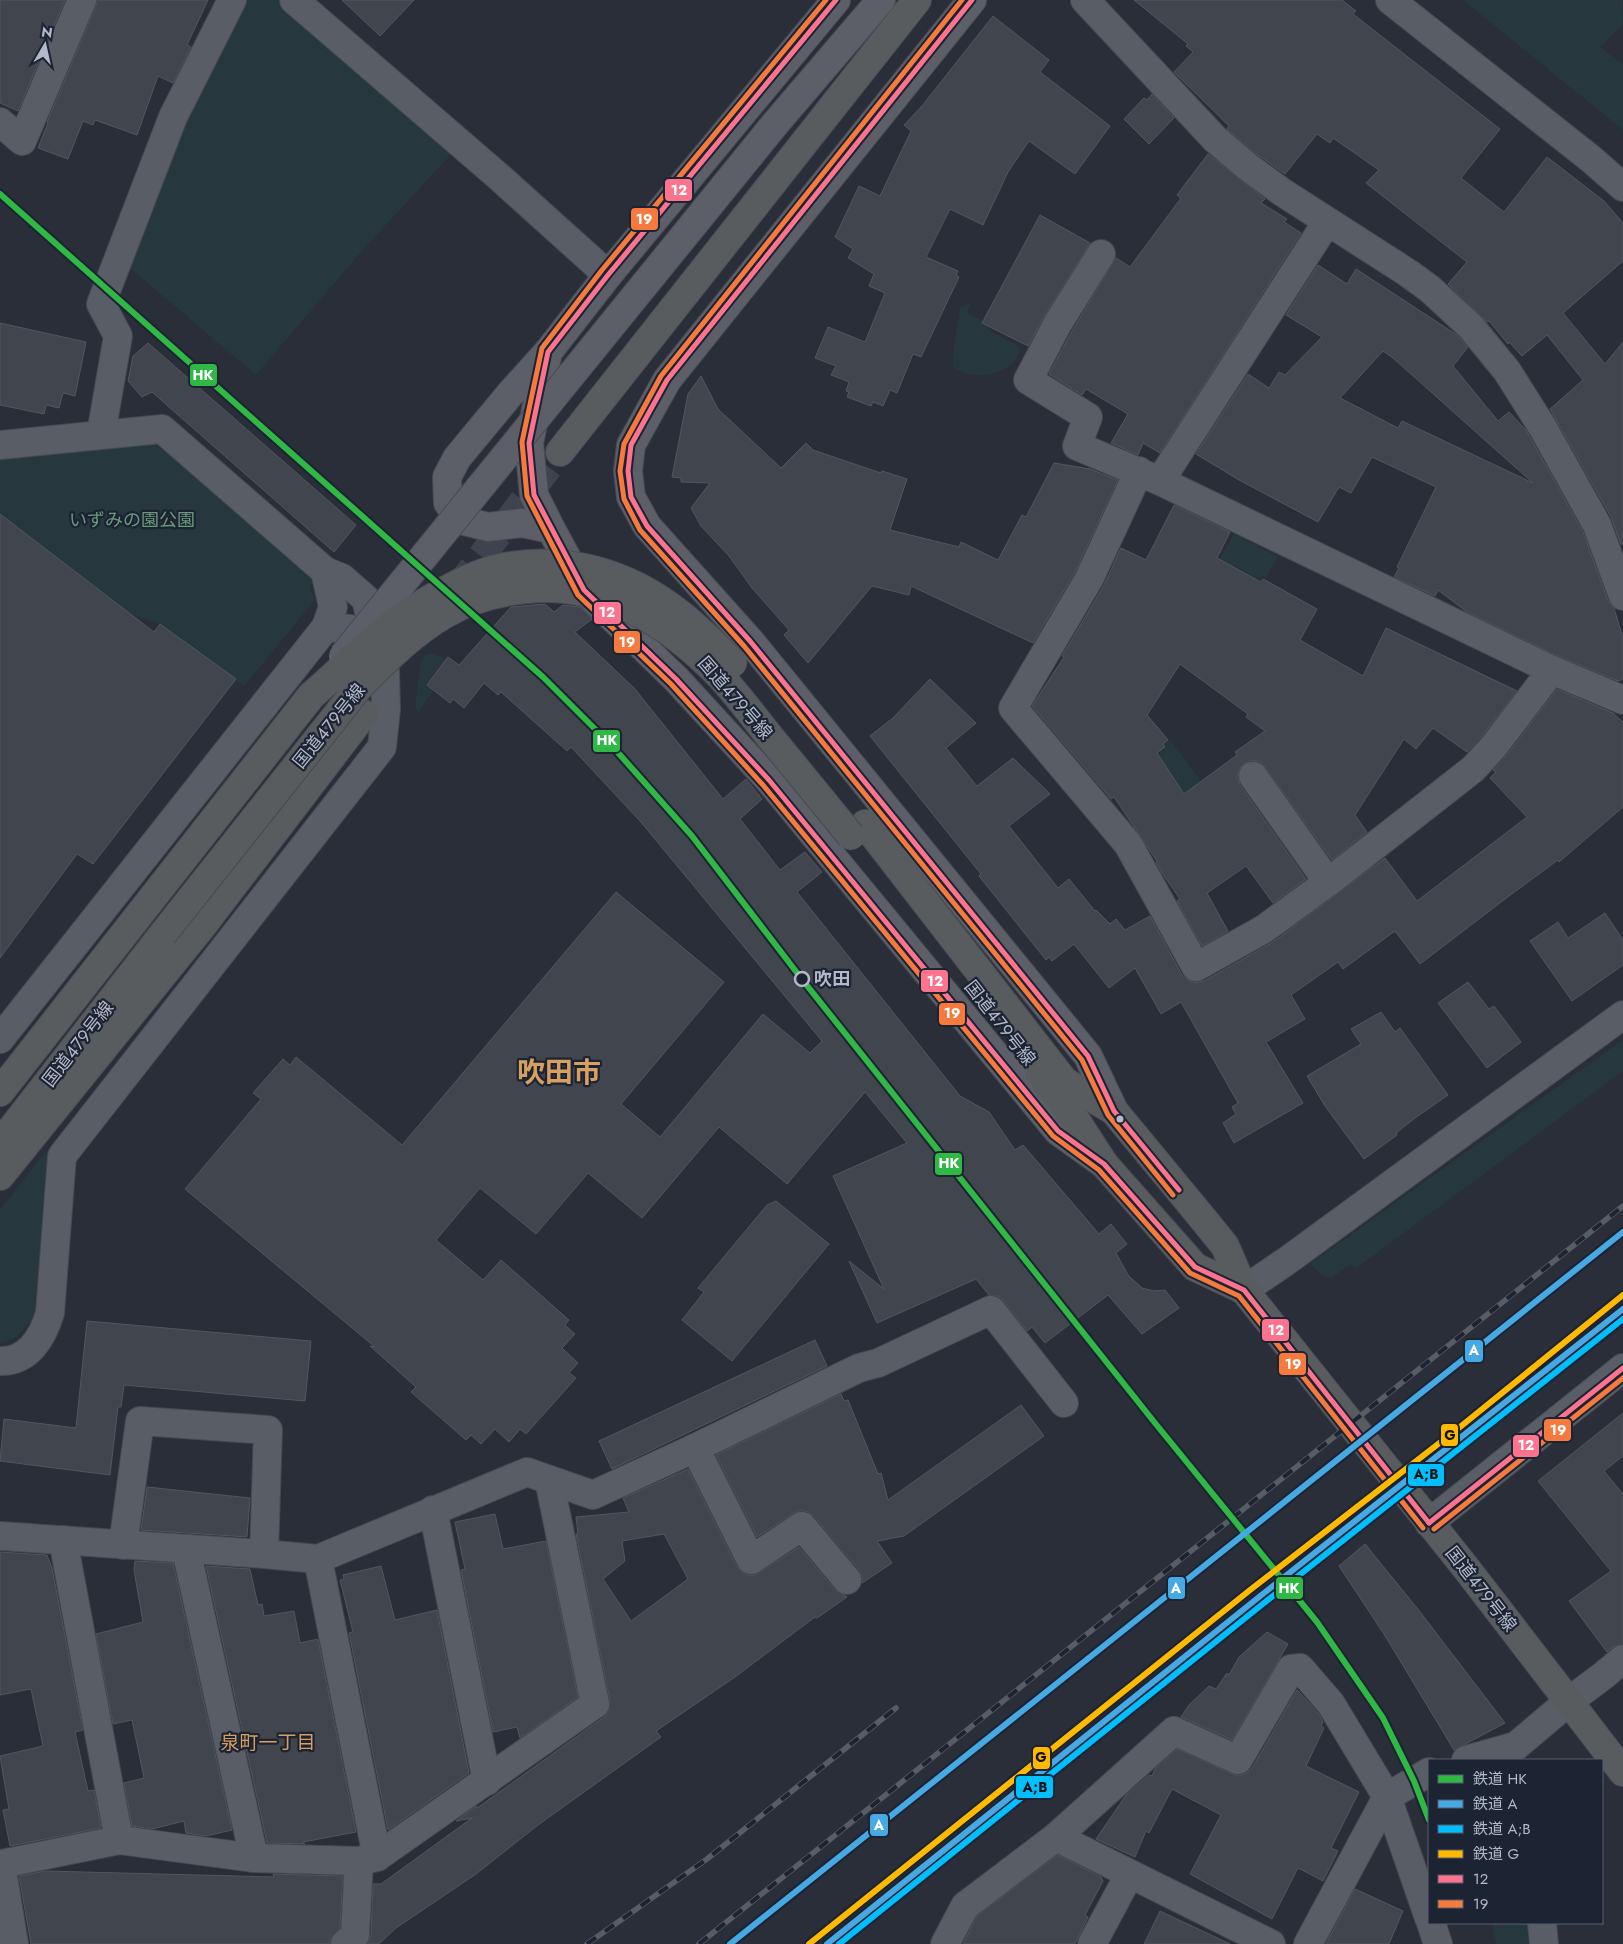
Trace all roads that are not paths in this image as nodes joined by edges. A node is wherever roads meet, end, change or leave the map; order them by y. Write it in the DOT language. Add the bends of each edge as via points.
graph roads {
  1 [pos="82,0"];
  2 [pos="232,0"];
  3 [pos="294,0"];
  4 [pos="880,0"];
  5 [pos="917,0"];
  6 [pos="972,0"];
  7 [pos="1085,0"];
  8 [pos="1390,0"];
  9 [pos="831,3"];
  10 [pos="0,122"];
  11 [pos="1623,187"];
  12 [pos="1327,222"];
  13 [pos="1101,254"];
  14 [pos="608,275"];
  15 [pos="548,352"];
  16 [pos="101,434"];
  17 [pos="0,445"];
  18 [pos="560,452"];
  19 [pos="1150,476"];
  20 [pos="551,529"];
  21 [pos="325,571"];
  22 [pos="1623,596"];
  23 [pos="326,627"];
  24 [pos="376,643"];
  25 [pos="1552,670"];
  26 [pos="311,696"];
  27 [pos="1623,700"];
  28 [pos="364,714"];
  29 [pos="1253,776"];
  30 [pos="858,830"];
  31 [pos="1328,882"];
  32 [pos="1623,1015"];
  33 [pos="0,1039"];
  34 [pos="0,1092"];
  35 [pos="1114,1111"];
  36 [pos="0,1144"];
  37 [pos="1104,1164"];
  38 [pos="0,1176"];
  39 [pos="1244,1290"];
  40 [pos="0,1361"];
  41 [pos="1623,1368"];
  42 [pos="1064,1403"];
  43 [pos="695,1448"];
  44 [pos="549,1480"];
  45 [pos="433,1510"];
  46 [pos="1429,1523"];
  47 [pos="0,1536"];
  48 [pos="63,1540"];
  49 [pos="123,1545"];
  50 [pos="186,1549"];
  51 [pos="264,1554"];
  52 [pos="318,1559"];
  53 [pos="846,1580"];
  54 [pos="1623,1659"];
  55 [pos="1568,1702"];
  56 [pos="1518,1753"];
  57 [pos="1473,1759"];
  58 [pos="1623,1772"];
  59 [pos="1428,1773"];
  60 [pos="487,1780"];
  61 [pos="1387,1797"];
  62 [pos="1056,1837"];
  63 [pos="119,1840"];
  64 [pos="254,1858"];
  65 [pos="368,1859"];
  66 [pos="0,1863"];
  67 [pos="1129,1875"];
  68 [pos="1428,1915"];
  69 [pos="1431,1924"];
  70 [pos="1542,1924"];
  71 [pos="14,1944"];
  72 [pos="344,1944"];
  73 [pos="945,1944"];
  74 [pos="1092,1944"];
  75 [pos="1271,1944"];
  76 [pos="1308,1944"];
  77 [pos="1438,1944"];
  78 [pos="1544,1944"];
  1 -- 10 [label="street" via="22,142"];
  2 -- 16 [label="street" via="173,117 101,304 118,336"];
  3 -- 14 [label="street"];
  4 -- 26 [label="main road, bridge" via="775,124"];
  5 -- 18 [label="highway"];
  6 -- 35 [label="main road" via="667,380 631,445 628,471 631,497 648,526 750,641 1088,1056"];
  7 -- 12 [label="street" via="1215,139 1248,168"];
  8 -- 11 [label="street"];
  9 -- 14 [label="main road"];
  12 -- 19 [label="street"];
  12 -- 22 [label="street" via="1385,257 1430,290 1489,349 1542,428 1597,525"];
  13 -- 19 [label="street" via="1058,323 1028,380 1088,417 1077,446"];
  14 -- 15 [label="main road"];
  15 -- 20 [label="main road" via="529,443 534,495"];
  15 -- 20 [label="main road" via="457,458 447,476 447,486 448,503 464,521 488,527 522,523"];
  16 -- 17 [label="street"];
  16 -- 21 [label="street" via="162,429"];
  19 -- 25 [label="street"];
  19 -- 31 [label="street" via="1013,708 1128,844 1186,965 1196,967 1264,929"];
  20 -- 37 [label="main road" via="584,590 676,679 769,780 1058,1131"];
  21 -- 23 [label="street" via="333,607"];
  21 -- 24 [label="street" via="342,578 366,599"];
  23 -- 24 [label="street" via="350,629"];
  23 -- 33 [label="street"];
  24 -- 40 [label="street" via="385,671 382,747 62,1156 50,1313 44,1331 25,1355"];
  25 -- 27 [label="street"];
  25 -- 31 [label="street" via="1473,769"];
  26 -- 30 [label="highway, 国道479号線, bridge" via="379,635 455,585 499,568 562,563 587,567 616,576 644,590 679,613 705,636 735,666"];
  26 -- 34 [label="highway, 国道479号線"];
  28 -- 38 [label="highway" via="203,925"];
  29 -- 31 [label="street"];
  30 -- 35 [label="highway, 国道479号線" via="1064,1081"];
  30 -- 36 [label="highway, 国道479号線, bridge" via="695,652 636,611 608,598 578,590 547,587 502,591 471,601 444,614 394,652 365,682"];
  30 -- 37 [label="highway, 国道479号線" via="1075,1118"];
  32 -- 39 [label="street"];
  35 -- 39 [label="highway, 国道479号線" via="1225,1246"];
  37 -- 39 [label="highway, 国道479号線" via="1195,1267"];
  39 -- 46 [label="highway, 国道479号線"];
  41 -- 46 [label="street"];
  42 -- 43 [label="street" via="991,1310 878,1363 859,1368"];
  43 -- 44 [label="street" via="593,1495"];
  43 -- 53 [label="street" via="751,1560 802,1526"];
  44 -- 45 [label="street" via="527,1472"];
  44 -- 60 [label="street" via="595,1704"];
  45 -- 52 [label="street"];
  45 -- 60 [label="street"];
  46 -- 55 [label="highway, 国道479号線"];
  47 -- 48 [label="street"];
  48 -- 49 [label="street"];
  48 -- 63 [label="street"];
  49 -- 50 [label="street"];
  49 -- 51 [label="street" via="140,1421 268,1430"];
  50 -- 51 [label="street"];
  50 -- 64 [label="street"];
  51 -- 52 [label="street"];
  52 -- 65 [label="street"];
  54 -- 55 [label="street"];
  55 -- 56 [label="street"];
  55 -- 58 [label="highway, 国道479号線"];
  56 -- 57 [label="street"];
  59 -- 61 [label="street"];
  60 -- 65 [label="street"];
  61 -- 62 [label="street" via="1331,1704 1300,1668 1291,1669 1238,1760 1174,1731"];
  61 -- 68 [label="street"];
  61 -- 76 [label="street"];
  62 -- 67 [label="street"];
  62 -- 73 [label="street" via="966,1906"];
  63 -- 64 [label="street"];
  63 -- 66 [label="street"];
  64 -- 65 [label="street"];
  65 -- 72 [label="street" via="355,1935"];
  66 -- 71 [label="street"];
  67 -- 74 [label="street"];
  67 -- 75 [label="street"];
  69 -- 77 [label="street"];
  70 -- 78 [label="street"];
}
